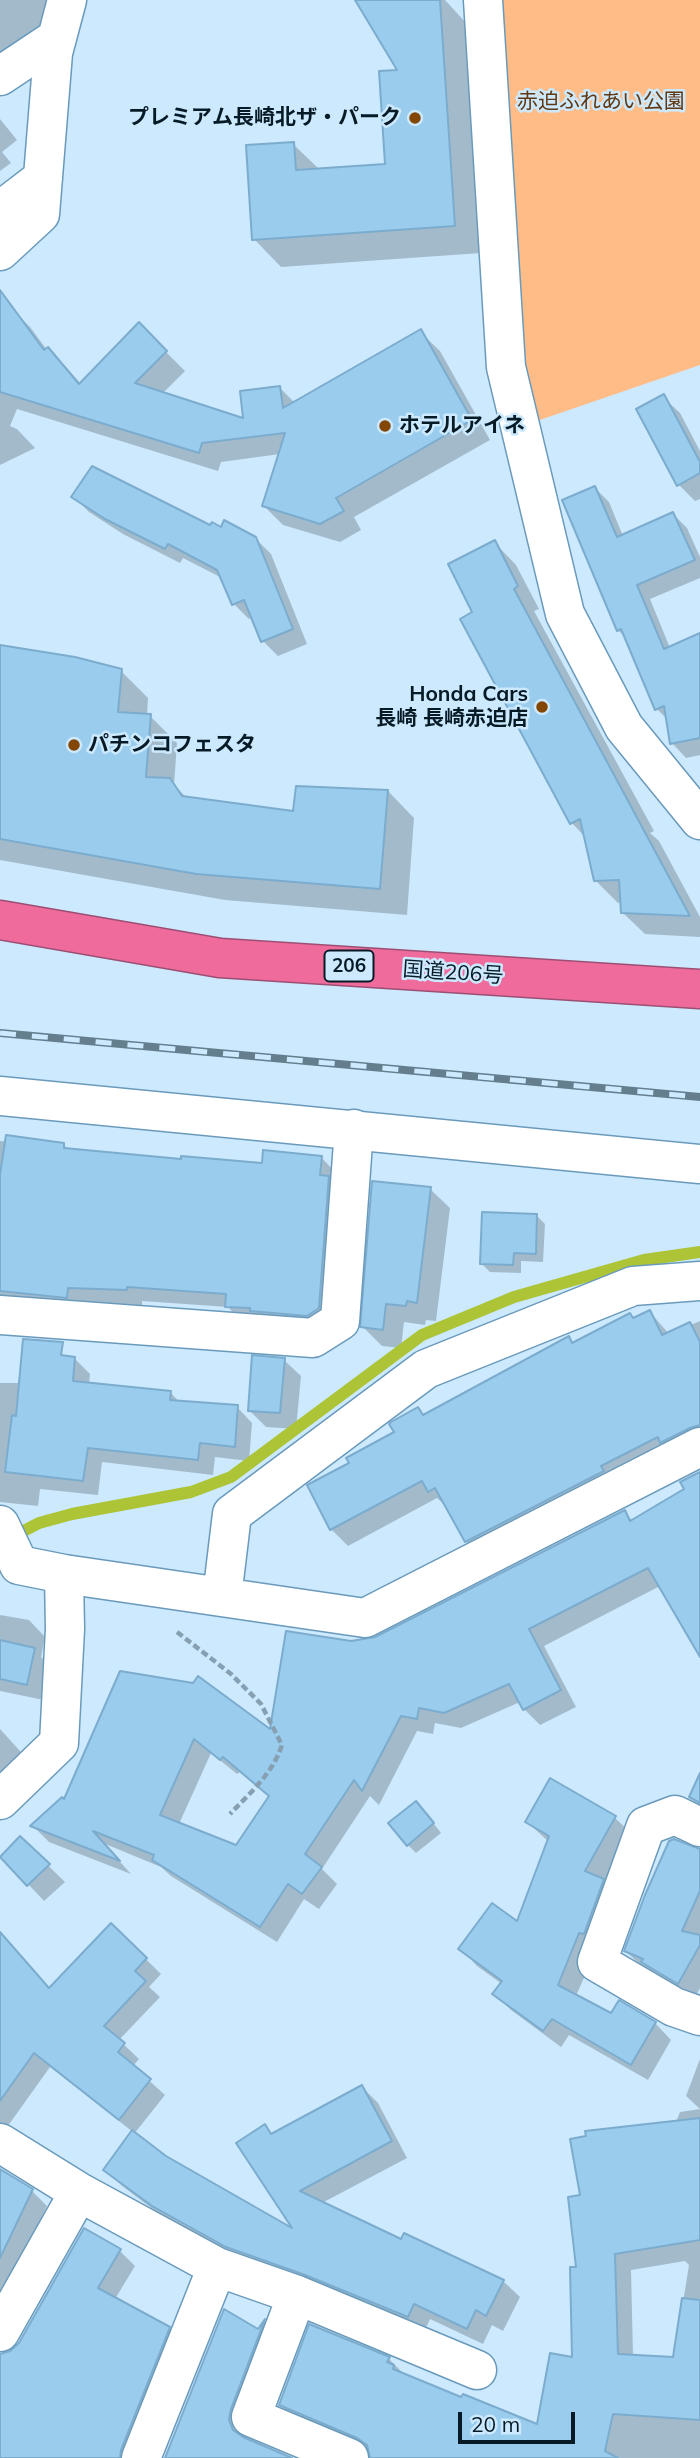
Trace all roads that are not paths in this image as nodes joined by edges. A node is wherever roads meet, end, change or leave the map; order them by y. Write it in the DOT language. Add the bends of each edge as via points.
graph roads {
  1 [pos="67,0"];
  2 [pos="484,0"];
  3 [pos="57,38"];
  4 [pos="0,76"];
  5 [pos="43,178"];
  6 [pos="0,211"];
  7 [pos="0,251"];
  8 [pos="698,812"];
  9 [pos="0,920"];
  10 [pos="700,989"];
  11 [pos="0,1096"];
  12 [pos="354,1129"];
  13 [pos="700,1164"];
  14 [pos="700,1281"];
  15 [pos="0,1315"];
  16 [pos="700,1447"];
  17 [pos="7,1539"];
  18 [pos="64,1574"];
  19 [pos="222,1597"];
  20 [pos="0,1800"];
  21 [pos="700,1827"];
  22 [pos="700,2016"];
  23 [pos="0,2143"];
  24 [pos="79,2192"];
  25 [pos="217,2267"];
  26 [pos="297,2295"];
  27 [pos="0,2332"];
  28 [pos="477,2370"];
  29 [pos="141,2458"];
  30 [pos="349,2458"];
  1 -- 3 [label="street"];
  2 -- 8 [label="street" via="506,368 565,614 624,727"];
  3 -- 4 [label="street"];
  3 -- 5 [label="street"];
  5 -- 6 [label="street"];
  5 -- 7 [label="street" via="40,214"];
  9 -- 10 [label="highway, 国道206号 / 206" via="220,958"];
  11 -- 12 [label="street"];
  12 -- 13 [label="street"];
  12 -- 15 [label="street" via="340,1321 313,1338"];
  14 -- 19 [label="street" via="633,1286 426,1369 232,1514"];
  16 -- 19 [label="street" via="365,1618"];
  17 -- 18 [label="street" via="19,1565"];
  18 -- 19 [label="street"];
  18 -- 20 [label="street" via="59,1743"];
  21 -- 22 [label="street" via="675,1815 646,1826 597,1962 674,2007"];
  23 -- 24 [label="street"];
  24 -- 25 [label="street"];
  24 -- 27 [label="street"];
  25 -- 26 [label="street"];
  25 -- 29 [label="street"];
  26 -- 28 [label="street"];
  26 -- 30 [label="street" via="251,2417"];
}
